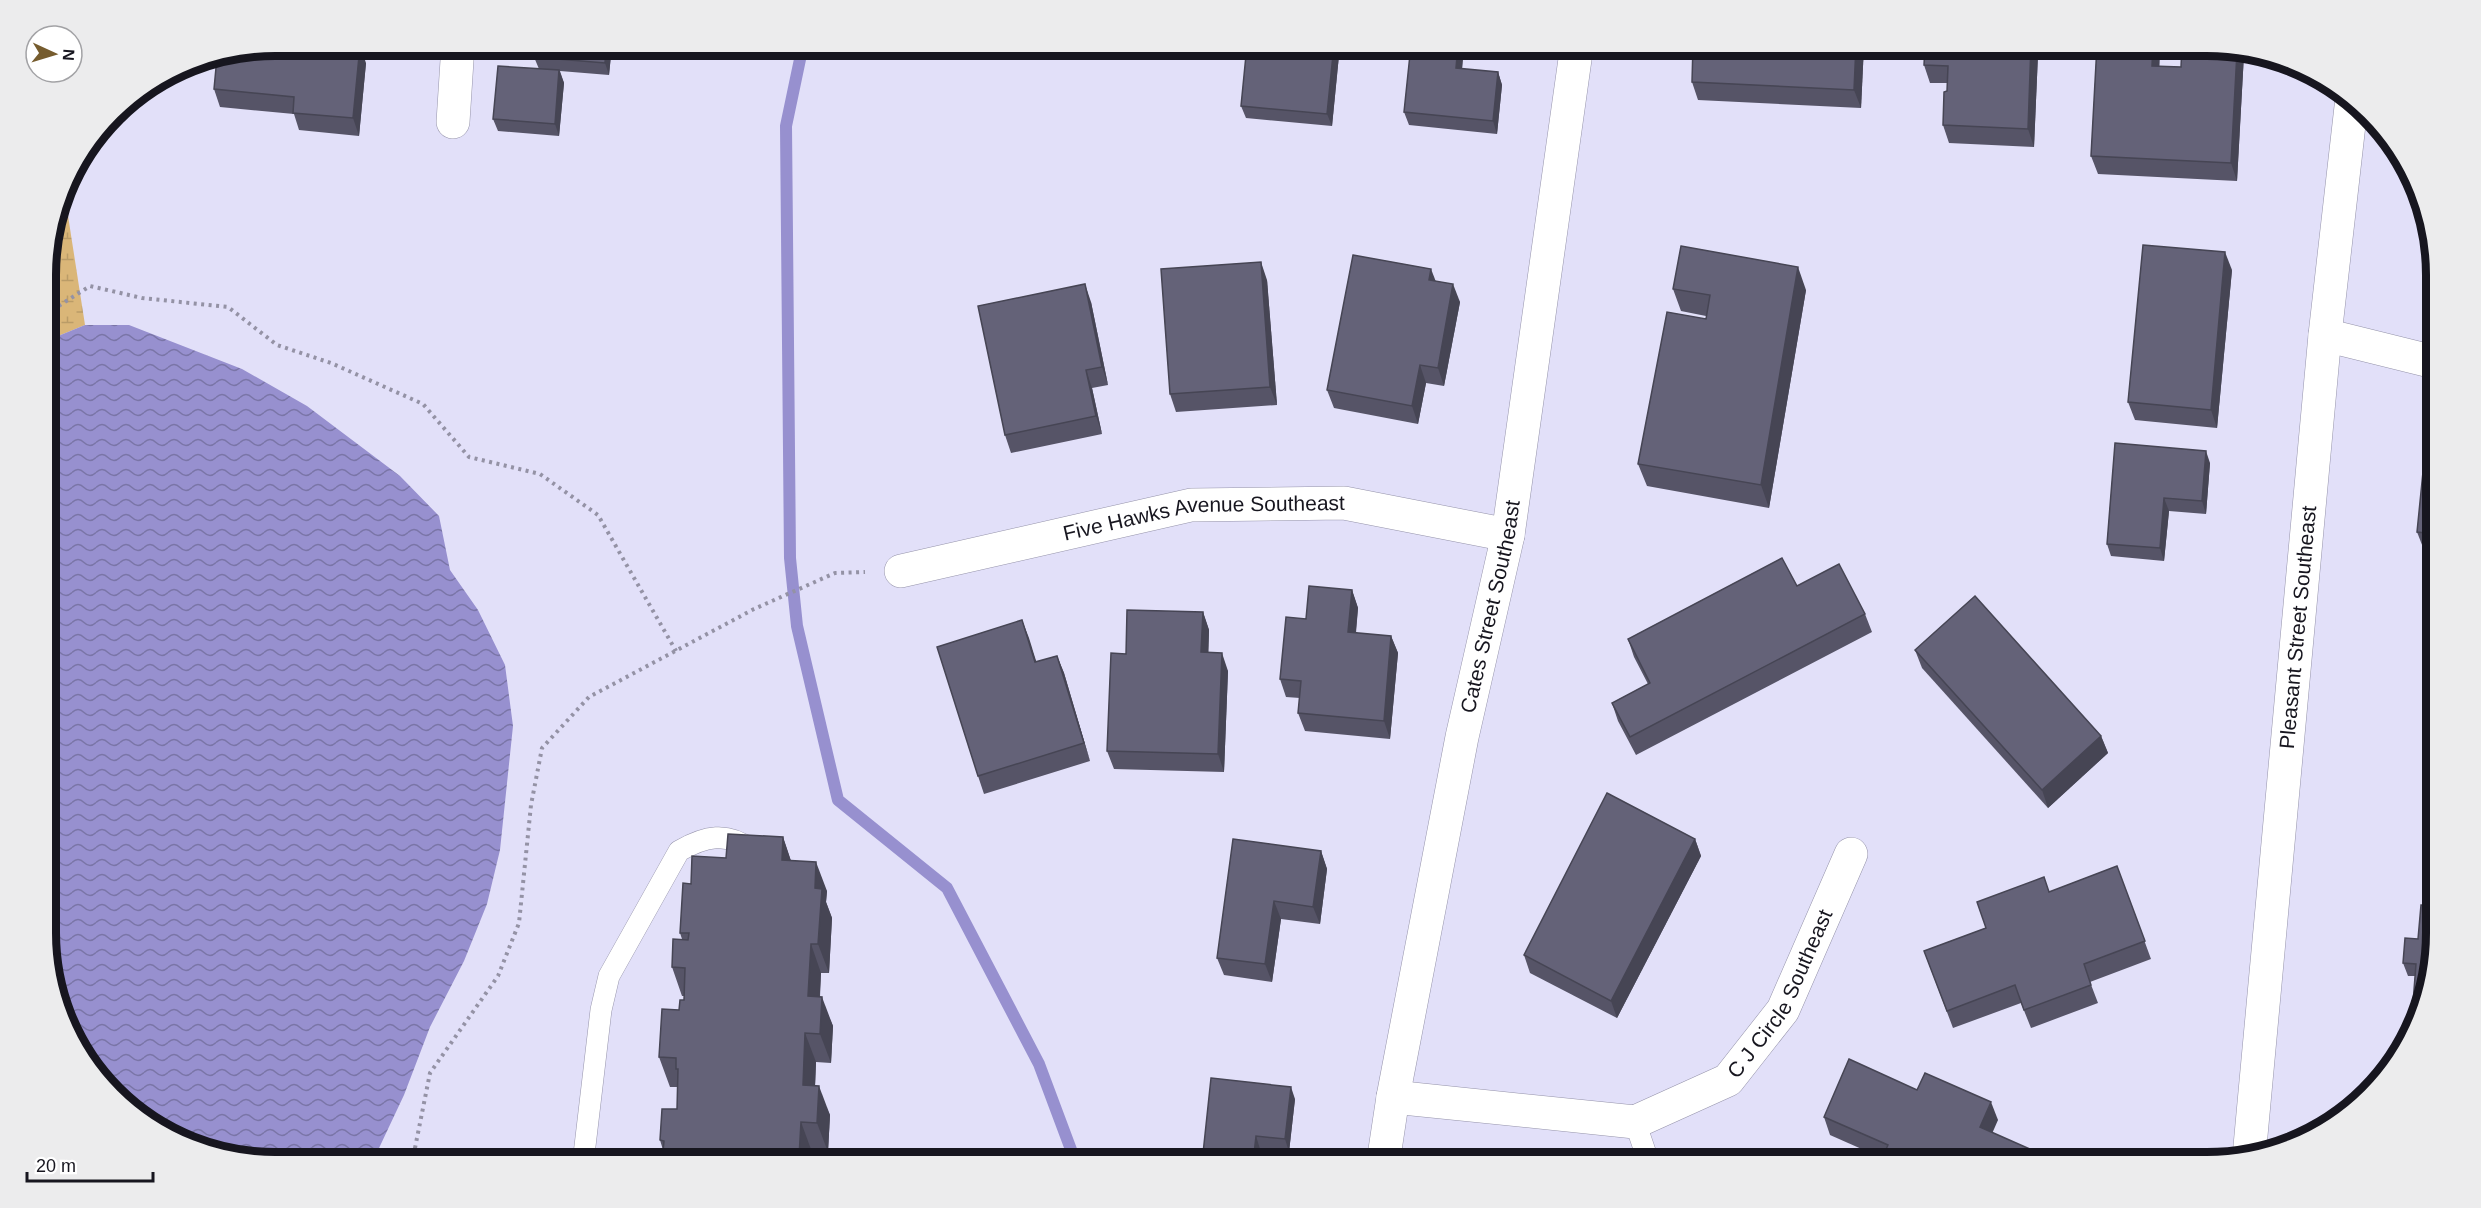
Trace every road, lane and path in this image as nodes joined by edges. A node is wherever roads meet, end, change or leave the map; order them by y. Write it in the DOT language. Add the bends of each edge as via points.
graph roads {
  1 [pos="457,56"];
  2 [pos="1575,56"];
  3 [pos="2351,110"];
  4 [pos="453,122"];
  5 [pos="56,308"];
  6 [pos="2325,335"];
  7 [pos="2426,360"];
  8 [pos="1508,535"];
  9 [pos="900,571"];
  10 [pos="836,573"];
  11 [pos="676,651"];
  12 [pos="1851,854"];
  13 [pos="758,865"];
  14 [pos="1393,1097"];
  15 [pos="1635,1122"];
  16 [pos="2250,1148"];
  17 [pos="414,1152"];
  18 [pos="584,1152"];
  19 [pos="1385,1152"];
  20 [pos="1645,1152"];
  1 -- 4 [label="street"];
  2 -- 8 [label="street, Cates Street Southeast"];
  3 -- 6 [label="street, Pleasant Street Southeast"];
  5 -- 11 [label="path" via="90,286 142,298 228,307 277,345 331,363 423,404 469,457 540,474 598,515"];
  6 -- 7 [label="street"];
  6 -- 16 [label="street, Pleasant Street Southeast"];
  8 -- 9 [label="street, Five Hawks Avenue Southeast" via="1344,503 1191,505"];
  8 -- 14 [label="street, Cates Street Southeast" via="1462,737"];
  10 -- 11 [label="path" via="754,609"];
  11 -- 17 [label="path" via="589,697 543,748 531,806 519,923 498,976 430,1073"];
  12 -- 15 [label="street, C J Circle Southeast" via="1783,1010 1728,1080"];
  13 -- 18 [label="lane" via="751,849 721,837 699,839 679,851 609,976 601,1010"];
  14 -- 15 [label="street"];
  14 -- 19 [label="street, Cates Street Southeast"];
  15 -- 20 [label="lane"];
}
